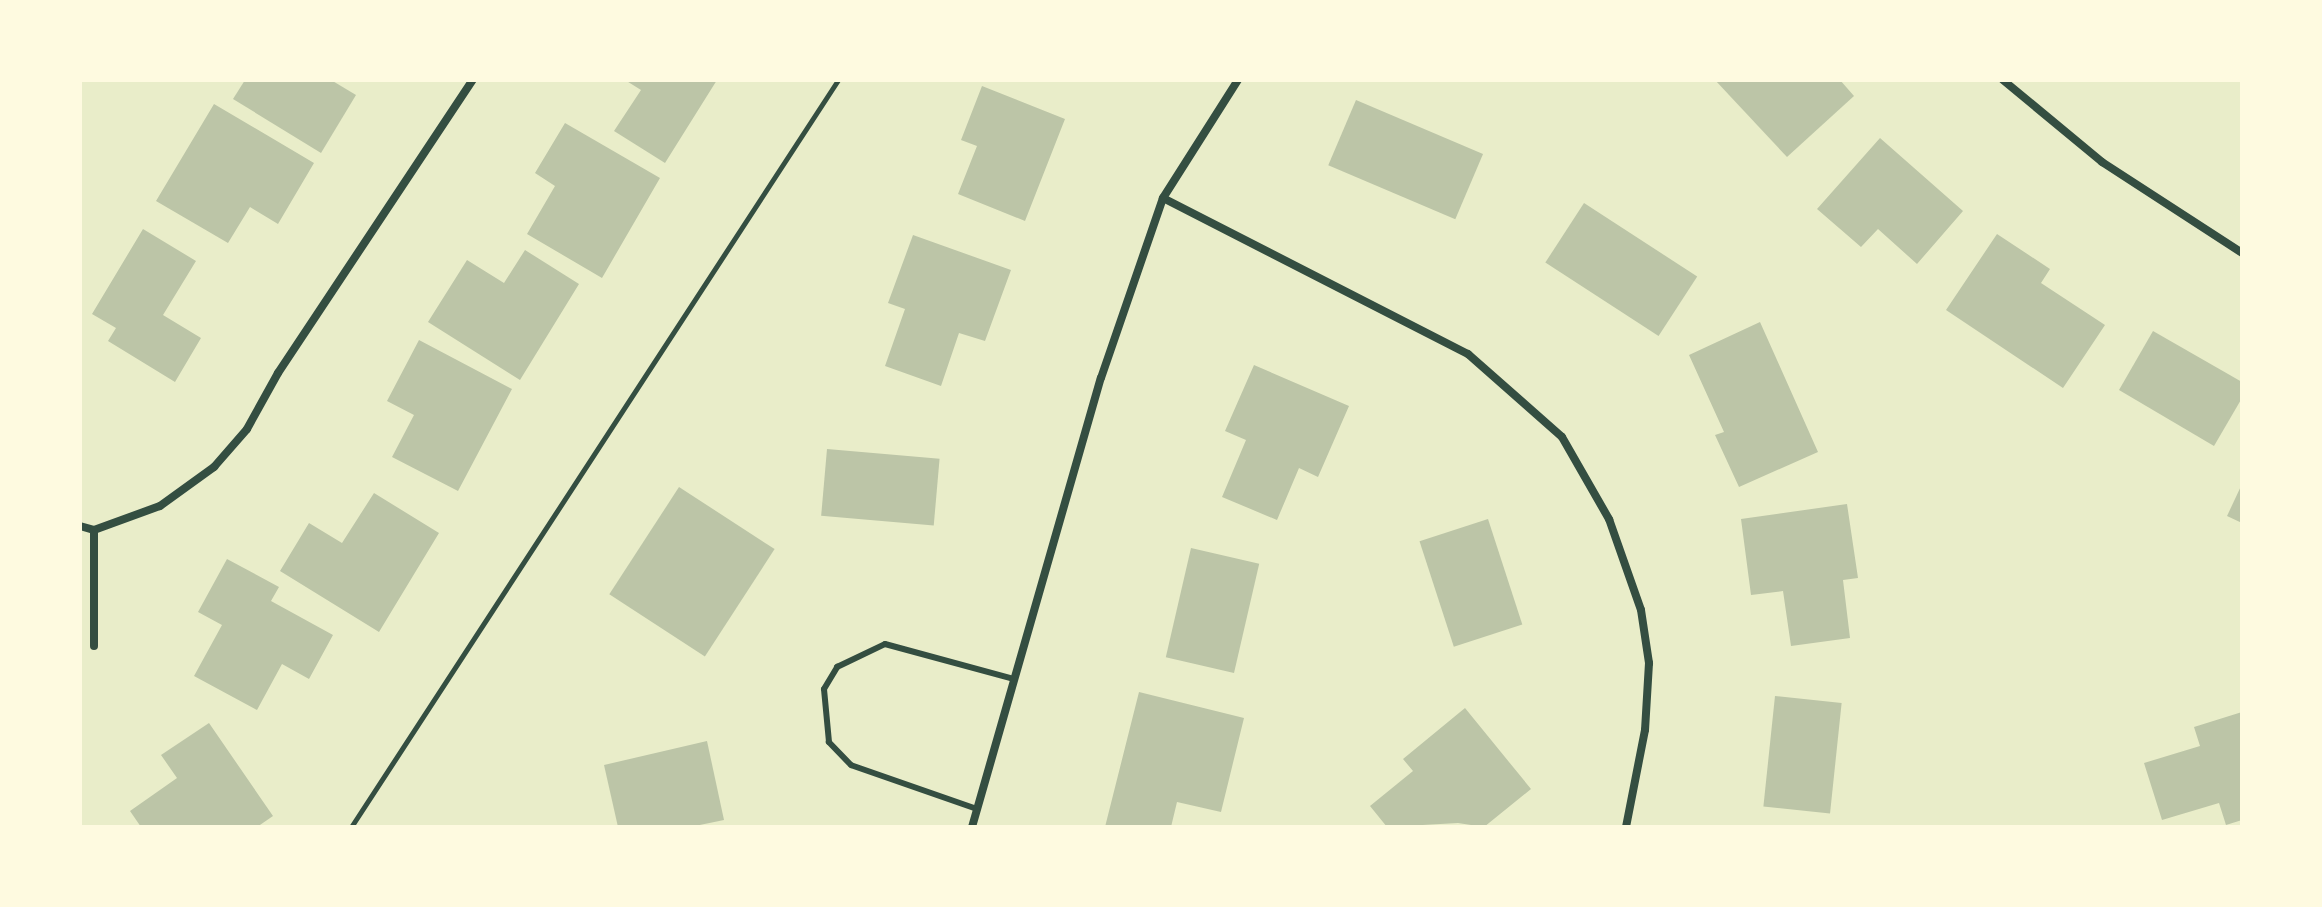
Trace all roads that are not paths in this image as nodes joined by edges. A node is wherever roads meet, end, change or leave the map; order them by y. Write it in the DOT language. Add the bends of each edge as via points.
graph roads {
  1 [pos="473,80"];
  2 [pos="1238,80"];
  3 [pos="2003,80"];
  4 [pos="1163,198"];
  5 [pos="2242,253"];
  6 [pos="80,526"];
  7 [pos="94,530"];
  8 [pos="94,646"];
  9 [pos="1014,679"];
  10 [pos="977,809"];
  11 [pos="972,827"];
  12 [pos="1626,827"];
  1 -- 7 [label="street" via="278,373 247,429 214,467 160,506"];
  2 -- 4 [label="street"];
  3 -- 5 [label="street" via="2102,162"];
  4 -- 9 [label="street" via="1101,378"];
  4 -- 12 [label="street" via="1443,339 1497,376 1562,437 1609,519 1641,610 1649,663 1645,730"];
  6 -- 7 [label="street"];
  7 -- 8 [label="street"];
  9 -- 10 [label="street"];
  9 -- 10 [label="lane" via="885,644 837,667 824,689 829,742 851,765"];
  10 -- 11 [label="street"];
}
